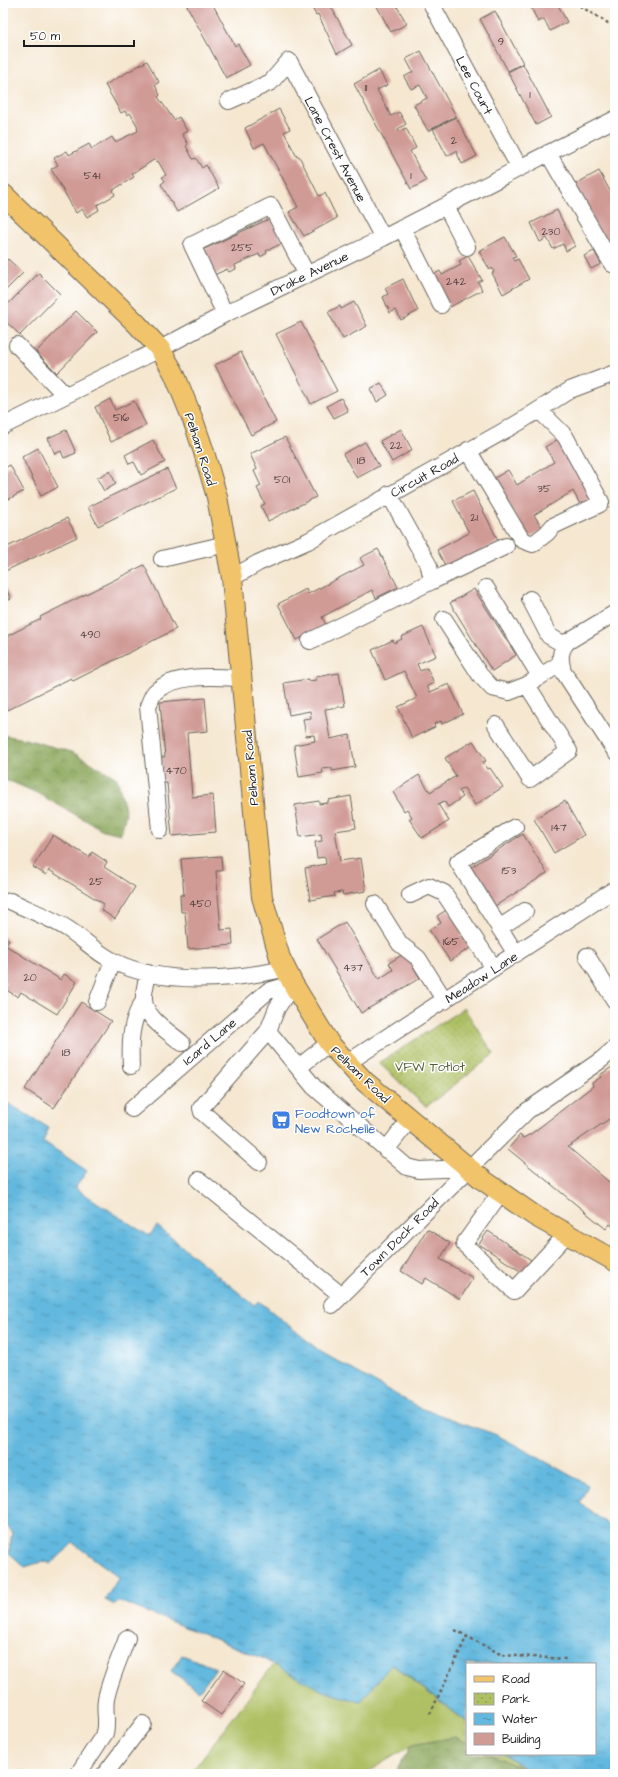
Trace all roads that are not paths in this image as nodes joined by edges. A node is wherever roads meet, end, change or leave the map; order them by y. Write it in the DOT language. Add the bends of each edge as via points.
graph roads {
  1 [pos="431,3"];
  2 [pos="229,101"];
  3 [pos="615,119"];
  4 [pos="548,153"];
  5 [pos="519,167"];
  6 [pos="3,194"];
  7 [pos="446,206"];
  8 [pos="402,228"];
  9 [pos="383,238"];
  10 [pos="467,247"];
  11 [pos="612,264"];
  12 [pos="307,274"];
  13 [pos="441,305"];
  14 [pos="225,314"];
  15 [pos="17,345"];
  16 [pos="160,349"];
  17 [pos="615,373"];
  18 [pos="65,395"];
  19 [pos="538,410"];
  20 [pos="3,426"];
  21 [pos="468,450"];
  22 [pos="388,494"];
  23 [pos="226,544"];
  24 [pos="506,546"];
  25 [pos="162,559"];
  26 [pos="232,578"];
  27 [pos="432,581"];
  28 [pos="486,588"];
  29 [pos="530,599"];
  30 [pos="615,613"];
  31 [pos="444,619"];
  32 [pos="310,641"];
  33 [pos="565,645"];
  34 [pos="561,662"];
  35 [pos="540,676"];
  36 [pos="242,678"];
  37 [pos="527,685"];
  38 [pos="496,725"];
  39 [pos="615,751"];
  40 [pos="515,827"];
  41 [pos="160,830"];
  42 [pos="615,889"];
  43 [pos="410,895"];
  44 [pos="10,901"];
  45 [pos="375,904"];
  46 [pos="525,911"];
  47 [pos="499,928"];
  48 [pos="516,954"];
  49 [pos="587,956"];
  50 [pos="112,961"];
  51 [pos="494,968"];
  52 [pos="148,973"];
  53 [pos="288,977"];
  54 [pos="144,1001"];
  55 [pos="445,1001"];
  56 [pos="615,1001"];
  57 [pos="97,1002"];
  58 [pos="268,1030"];
  59 [pos="182,1043"];
  60 [pos="329,1043"];
  61 [pos="615,1048"];
  62 [pos="347,1064"];
  63 [pos="131,1066"];
  64 [pos="299,1068"];
  65 [pos="132,1109"];
  66 [pos="410,1119"];
  67 [pos="386,1150"];
  68 [pos="259,1162"];
  69 [pos="467,1168"];
  70 [pos="199,1180"];
  71 [pos="500,1192"];
  72 [pos="567,1234"];
  73 [pos="615,1261"];
  74 [pos="127,1638"];
  75 [pos="143,1724"];
  76 [pos="78,1774"];
  77 [pos="105,1774"];
  1 -- 5 [label="street, Lee Court"];
  2 -- 9 [label="street, Lane Crest Avenue" via="271,82 289,61"];
  3 -- 4 [label="street, Drake Avenue"];
  4 -- 5 [label="street, Drake Avenue"];
  4 -- 11 [label="street"];
  5 -- 7 [label="street, Drake Avenue"];
  6 -- 16 [label="main road, Pelham Road"];
  7 -- 8 [label="street, Drake Avenue"];
  7 -- 10 [label="street"];
  8 -- 9 [label="street, Drake Avenue"];
  8 -- 13 [label="street"];
  9 -- 12 [label="street, Drake Avenue"];
  12 -- 14 [label="street, Drake Avenue"];
  12 -- 14 [label="street" via="271,206 192,245"];
  14 -- 16 [label="street, Drake Avenue"];
  15 -- 18 [label="street"];
  16 -- 18 [label="street, Drake Avenue"];
  16 -- 23 [label="main road, Pelham Road" via="174,373 203,449"];
  17 -- 19 [label="street, Circuit Road" via="570,390"];
  18 -- 20 [label="street, Drake Avenue"];
  19 -- 21 [label="street, Circuit Road"];
  19 -- 21 [label="street" via="565,436 601,502 553,526 538,542 533,544 522,540"];
  21 -- 22 [label="street, Circuit Road"];
  22 -- 26 [label="street, Circuit Road" via="308,541"];
  22 -- 27 [label="street" via="429,566"];
  23 -- 25 [label="street"];
  23 -- 26 [label="main road, Pelham Road"];
  24 -- 27 [label="street"];
  26 -- 36 [label="main road, Pelham Road"];
  27 -- 32 [label="street"];
  28 -- 35 [label="street"];
  29 -- 33 [label="street" via="549,636"];
  30 -- 33 [label="street"];
  31 -- 37 [label="street" via="480,675 492,688 509,692"];
  33 -- 34 [label="street" via="561,650"];
  34 -- 35 [label="street"];
  34 -- 39 [label="street" via="563,671"];
  35 -- 37 [label="street"];
  36 -- 41 [label="street" via="204,676 170,683 154,693 148,706"];
  36 -- 53 [label="main road, Pelham Road" via="262,897"];
  37 -- 38 [label="street" via="569,751 530,779"];
  40 -- 47 [label="street" via="458,862"];
  42 -- 48 [label="street, Meadow Lane"];
  43 -- 51 [label="street" via="428,886 444,893"];
  44 -- 50 [label="street" via="67,928"];
  45 -- 55 [label="street" via="400,944 418,958"];
  46 -- 47 [label="street"];
  47 -- 48 [label="street"];
  48 -- 51 [label="street, Meadow Lane"];
  49 -- 56 [label="street"];
  50 -- 52 [label="street"];
  50 -- 57 [label="street"];
  51 -- 55 [label="street, Meadow Lane"];
  52 -- 53 [label="street" via="204,978 255,975"];
  52 -- 54 [label="street"];
  53 -- 58 [label="street"];
  53 -- 60 [label="main road, Pelham Road"];
  53 -- 65 [label="street, Icard Lane" via="268,991"];
  54 -- 59 [label="street" via="150,1015"];
  54 -- 63 [label="street" via="137,1011 133,1027"];
  55 -- 62 [label="street, Meadow Lane"];
  58 -- 64 [label="street"];
  58 -- 68 [label="street" via="201,1108 202,1112"];
  60 -- 62 [label="main road, Pelham Road"];
  60 -- 64 [label="street"];
  61 -- 69 [label="street, Town Dock Road" via="527,1111"];
  62 -- 66 [label="main road, Pelham Road"];
  64 -- 67 [label="street" via="314,1086"];
  66 -- 67 [label="street"];
  66 -- 69 [label="main road, Pelham Road"];
  67 -- 69 [label="street" via="407,1167 419,1170"];
  69 -- 70 [label="street, Town Dock Road" via="337,1300"];
  69 -- 71 [label="main road, Pelham Road"];
  71 -- 72 [label="main road, Pelham Road"];
  71 -- 72 [label="street" via="464,1244 514,1291"];
  72 -- 73 [label="main road, Pelham Road"];
  74 -- 76 [label="street" via="106,1699 105,1733"];
  75 -- 77 [label="street"];
}
